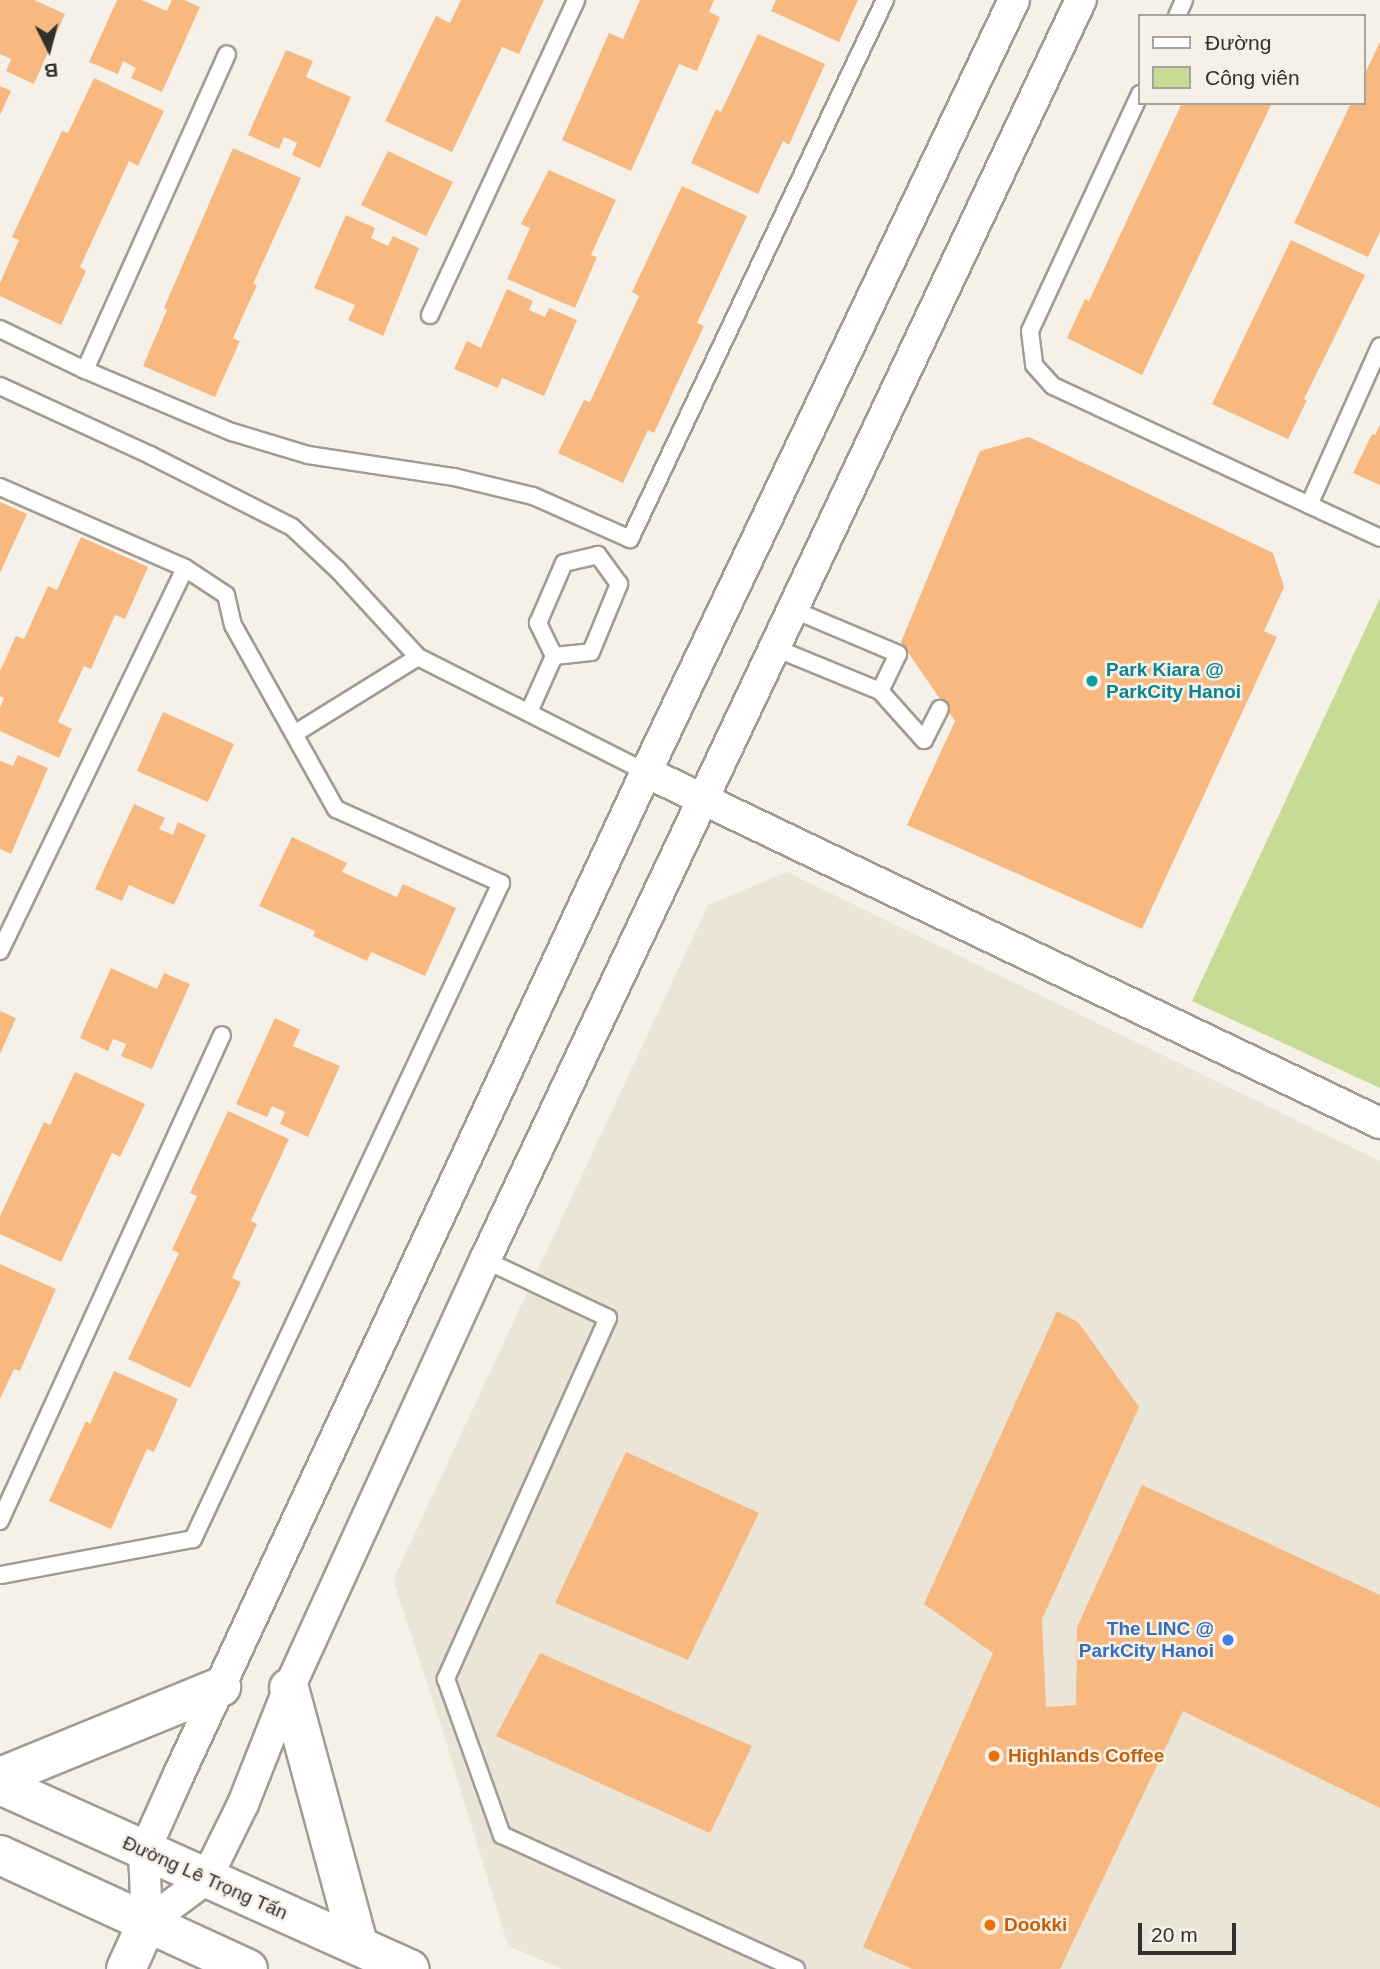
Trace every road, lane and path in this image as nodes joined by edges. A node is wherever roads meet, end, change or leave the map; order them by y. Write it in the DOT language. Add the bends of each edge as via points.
graph roads {
  1 [pos="576,0"];
  2 [pos="885,0"];
  3 [pos="1014,0"];
  4 [pos="1081,0"];
  5 [pos="227,54"];
  6 [pos="1138,98"];
  7 [pos="429,315"];
  8 [pos="0,328"];
  9 [pos="1380,346"];
  10 [pos="85,370"];
  11 [pos="0,386"];
  12 [pos="0,487"];
  13 [pos="1310,505"];
  14 [pos="609,530"];
  15 [pos="1380,538"];
  16 [pos="598,555"];
  17 [pos="185,568"];
  18 [pos="794,610"];
  19 [pos="775,648"];
  20 [pos="554,656"];
  21 [pos="418,657"];
  22 [pos="880,691"];
  23 [pos="940,709"];
  24 [pos="529,712"];
  25 [pos="294,734"];
  26 [pos="646,772"];
  27 [pos="703,801"];
  28 [pos="0,951"];
  29 [pos="222,1035"];
  30 [pos="1380,1123"];
  31 [pos="485,1260"];
  32 [pos="0,1521"];
  33 [pos="0,1575"];
  34 [pos="221,1687"];
  35 [pos="289,1688"];
  36 [pos="0,1777"];
  37 [pos="0,1785"];
  38 [pos="144,1852"];
  39 [pos="0,1855"];
  40 [pos="206,1879"];
  41 [pos="146,1923"];
  42 [pos="358,1944"];
  43 [pos="126,1969"];
  44 [pos="248,1969"];
  45 [pos="410,1969"];
  46 [pos="796,1969"];
  1 -- 7 [label="lane"];
  2 -- 14 [label="lane" via="630,539"];
  3 -- 26 [label="street"];
  4 -- 18 [label="street"];
  5 -- 10 [label="lane"];
  6 -- 13 [label="lane" via="1030,331 1034,365 1053,386"];
  8 -- 10 [label="lane"];
  9 -- 13 [label="lane"];
  10 -- 14 [label="lane" via="232,432 308,455 520,492"];
  11 -- 21 [label="lane" via="150,454 292,527"];
  12 -- 17 [label="lane"];
  13 -- 15 [label="lane"];
  14 -- 16 [label="lane"];
  16 -- 20 [label="lane" via="564,563 538,623"];
  16 -- 20 [label="lane" via="619,584 591,652"];
  17 -- 25 [label="lane" via="226,595 233,625"];
  17 -- 28 [label="lane"];
  18 -- 19 [label="street"];
  18 -- 22 [label="lane" via="898,654"];
  19 -- 22 [label="lane"];
  19 -- 27 [label="street"];
  20 -- 24 [label="lane"];
  21 -- 24 [label="lane"];
  21 -- 25 [label="lane"];
  22 -- 23 [label="lane" via="924,740"];
  24 -- 26 [label="lane"];
  25 -- 33 [label="lane" via="336,809 501,883 193,1539"];
  26 -- 27 [label="street"];
  26 -- 34 [label="street"];
  27 -- 30 [label="street"];
  27 -- 31 [label="street"];
  29 -- 32 [label="lane"];
  31 -- 35 [label="street"];
  31 -- 46 [label="lane" via="608,1318 446,1679 502,1835"];
  34 -- 36 [label="main road"];
  34 -- 38 [label="street"];
  35 -- 40 [label="street" via="243,1804"];
  35 -- 42 [label="main road"];
  37 -- 38 [label="main road, Đường Lê Trọng Tấn"];
  38 -- 40 [label="main road, Đường Lê Trọng Tấn"];
  38 -- 41 [label="street"];
  39 -- 41 [label="main road"];
  40 -- 41 [label="street"];
  40 -- 42 [label="main road, Đường Lê Trọng Tấn"];
  41 -- 43 [label="main road"];
  41 -- 44 [label="main road"];
  42 -- 45 [label="main road, Đường Lê Trọng Tấn"];
}
